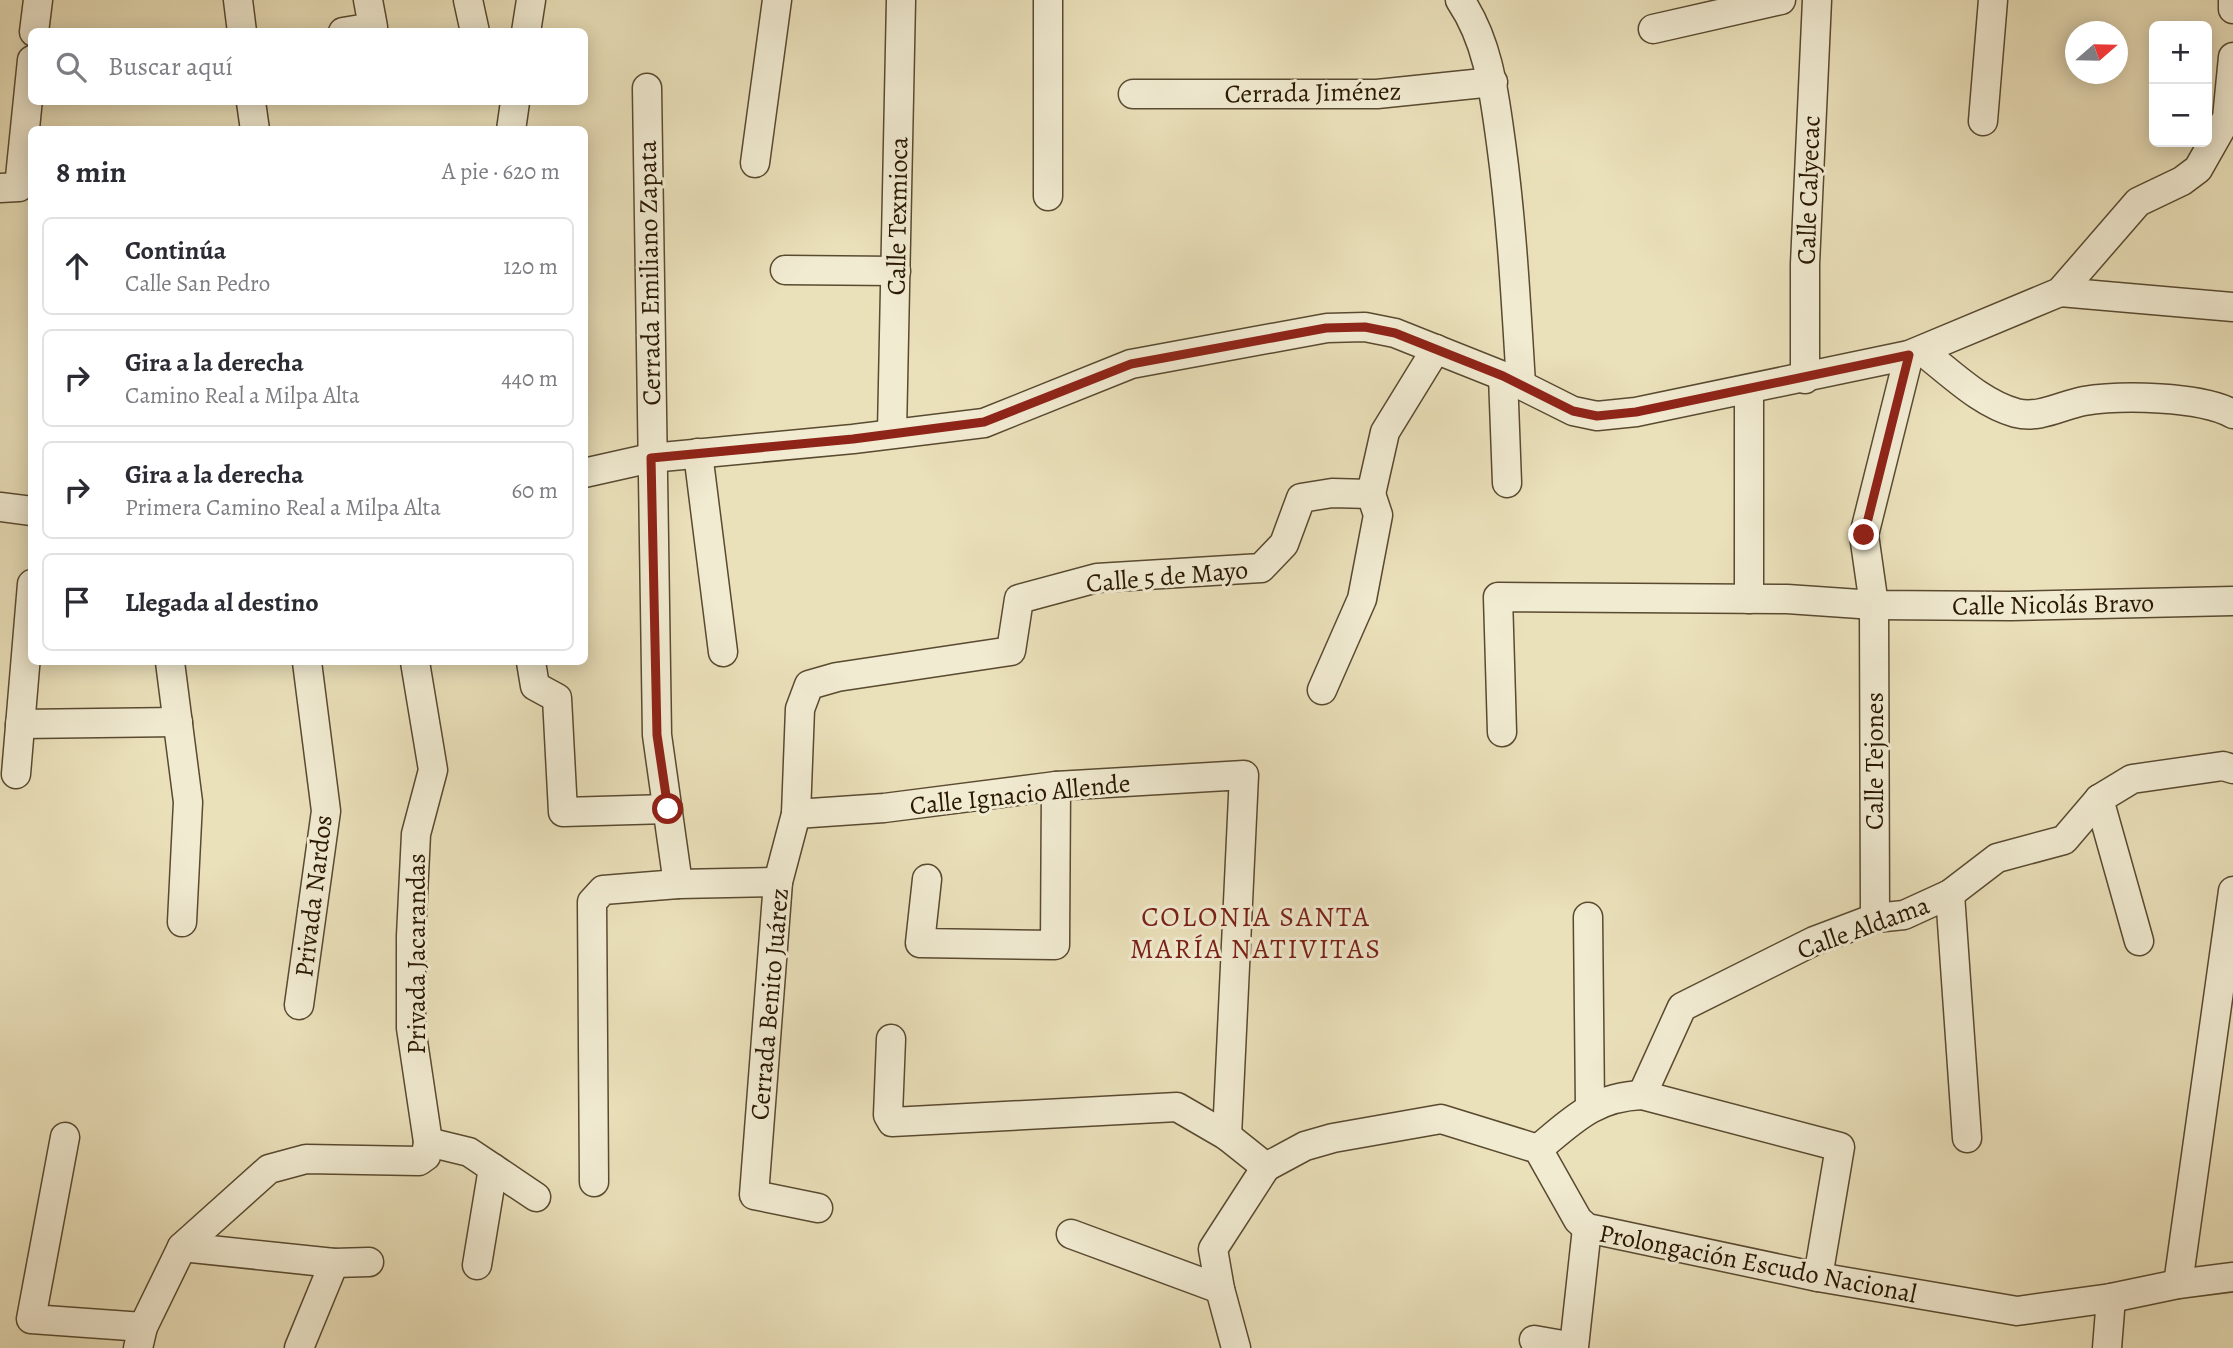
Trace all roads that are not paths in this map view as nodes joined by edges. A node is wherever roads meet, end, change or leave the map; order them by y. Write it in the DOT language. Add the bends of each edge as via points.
graph roads {
  1 [pos="38,0"];
  2 [pos="238,0"];
  3 [pos="468,0"];
  4 [pos="531,0"];
  5 [pos="777,0"];
  6 [pos="901,0"];
  7 [pos="1048,0"];
  8 [pos="1460,0"];
  9 [pos="1781,0"];
  10 [pos="1817,0"];
  11 [pos="1993,0"];
  12 [pos="2233,0"];
  13 [pos="2233,9"];
  14 [pos="371,13"];
  15 [pos="34,28"];
  16 [pos="242,28"];
  17 [pos="350,28"];
  18 [pos="474,28"];
  19 [pos="527,28"];
  20 [pos="1653,29"];
  21 [pos="2233,57"];
  22 [pos="1493,82"];
  23 [pos="647,88"];
  24 [pos="1133,94"];
  25 [pos="28,99"];
  26 [pos="251,105"];
  27 [pos="515,105"];
  28 [pos="2230,118"];
  29 [pos="1983,121"];
  30 [pos="254,126"];
  31 [pos="512,126"];
  32 [pos="755,163"];
  33 [pos="0,188"];
  34 [pos="1048,196"];
  35 [pos="785,270"];
  36 [pos="896,271"];
  37 [pos="2060,292"];
  38 [pos="2233,307"];
  39 [pos="1436,349"];
  40 [pos="1916,353"];
  41 [pos="1805,379"];
  42 [pos="1512,380"];
  43 [pos="1749,390"];
  44 [pos="2233,414"];
  45 [pos="892,432"];
  46 [pos="698,453"];
  47 [pos="651,458"];
  48 [pos="588,472"];
  49 [pos="1507,483"];
  50 [pos="1371,494"];
  51 [pos="0,507"];
  52 [pos="28,510"];
  53 [pos="1749,600"];
  54 [pos="2233,600"];
  55 [pos="1874,605"];
  56 [pos="28,631"];
  57 [pos="723,652"];
  58 [pos="170,665"];
  59 [pos="307,665"];
  60 [pos="416,665"];
  61 [pos="533,674"];
  62 [pos="1322,690"];
  63 [pos="178,722"];
  64 [pos="20,724"];
  65 [pos="1502,733"];
  66 [pos="2233,769"];
  67 [pos="16,774"];
  68 [pos="1056,786"];
  69 [pos="2099,799"];
  70 [pos="668,809"];
  71 [pos="796,814"];
  72 [pos="927,879"];
  73 [pos="778,882"];
  74 [pos="678,884"];
  75 [pos="2233,891"];
  76 [pos="1950,894"];
  77 [pos="1588,917"];
  78 [pos="1875,918"];
  79 [pos="182,922"];
  80 [pos="2139,941"];
  81 [pos="299,1005"];
  82 [pos="891,1040"];
  83 [pos="1642,1095"];
  84 [pos="1590,1107"];
  85 [pos="1227,1136"];
  86 [pos="65,1137"];
  87 [pos="1967,1138"];
  88 [pos="1538,1149"];
  89 [pos="424,1152"];
  90 [pos="1266,1167"];
  91 [pos="493,1168"];
  92 [pos="594,1182"];
  93 [pos="536,1197"];
  94 [pos="818,1208"];
  95 [pos="1587,1228"];
  96 [pos="1071,1234"];
  97 [pos="182,1247"];
  98 [pos="369,1262"];
  99 [pos="334,1263"];
  100 [pos="477,1265"];
  101 [pos="2233,1277"];
  102 [pos="1818,1278"];
  103 [pos="2178,1284"];
  104 [pos="1220,1289"];
  105 [pos="2111,1298"];
  106 [pos="141,1338"];
  107 [pos="1534,1340"];
  108 [pos="299,1348"];
  109 [pos="1236,1348"];
  110 [pos="2108,1348"];
  1 -- 15 [label="street"];
  2 -- 16 [label="street"];
  3 -- 18 [label="street"];
  4 -- 19 [label="street"];
  5 -- 32 [label="street"];
  6 -- 36 [label="street, Calle Texmioca"];
  7 -- 34 [label="street"];
  8 -- 22 [label="street" via="1476,23"];
  9 -- 20 [label="street"];
  10 -- 41 [label="street, Calle Calyecac" via="1805,264"];
  11 -- 29 [label="street"];
  12 -- 13 [label="street"];
  14 -- 17 [label="street"];
  21 -- 28 [label="street"];
  22 -- 24 [label="street, Cerrada Jiménez" via="1377,94"];
  22 -- 42 [label="street" via="1508,195"];
  23 -- 47 [label="street, Cerrada Emiliano Zapata"];
  25 -- 33 [label="street" via="19,187"];
  26 -- 30 [label="street"];
  27 -- 31 [label="street"];
  28 -- 37 [label="street" via="2197,169 2138,202"];
  35 -- 36 [label="street"];
  36 -- 45 [label="street, Calle Texmioca"];
  37 -- 38 [label="street"];
  37 -- 40 [label="street"];
  39 -- 42 [label="street"];
  39 -- 45 [label="street" via="1365,327 1326,328 1131,364 984,422"];
  39 -- 50 [label="street" via="1385,432"];
  40 -- 41 [label="street"];
  40 -- 44 [label="street" via="1983,398 2018,413 2043,414 2084,401 2117,400 2197,401"];
  40 -- 55 [label="street, Calle Tejones" via="1864,535"];
  41 -- 43 [label="street"];
  42 -- 43 [label="street" via="1573,411 1597,416"];
  42 -- 49 [label="street"];
  43 -- 53 [label="street"];
  45 -- 46 [label="street"];
  46 -- 47 [label="street"];
  46 -- 57 [label="street"];
  47 -- 48 [label="street"];
  47 -- 70 [label="street, Cerrada Emiliano Zapata" via="657,735"];
  50 -- 62 [label="street" via="1378,515 1362,599"];
  50 -- 71 [label="street, Calle 5 de Mayo" via="1301,498 1284,544 1261,568 1097,578 1019,598 1011,651 809,685 800,709"];
  51 -- 52 [label="street"];
  53 -- 55 [label="street, Calle Nicolás Bravo"];
  53 -- 65 [label="street, Calle Nicolás Bravo" via="1498,597"];
  54 -- 55 [label="street, Calle Nicolás Bravo"];
  55 -- 78 [label="street, Calle Tejones"];
  56 -- 64 [label="street"];
  58 -- 63 [label="street"];
  59 -- 81 [label="street, Privada Nardos" via="326,811"];
  60 -- 89 [label="street, Privada Jacarandas" via="433,770 416,834 411,936 411,1028"];
  61 -- 70 [label="street" via="557,698 563,812"];
  63 -- 64 [label="street"];
  63 -- 79 [label="street" via="188,802"];
  64 -- 67 [label="street"];
  66 -- 69 [label="street, Calle Aldama" via="2223,766 2132,779"];
  68 -- 71 [label="street, Calle Ignacio Allende"];
  68 -- 72 [label="street" via="1055,945 920,943"];
  68 -- 85 [label="street, Calle Ignacio Allende" via="1244,775"];
  69 -- 76 [label="street, Calle Aldama" via="2064,840 1997,858"];
  69 -- 80 [label="street"];
  70 -- 74 [label="street, Cerrada Emiliano Zapata"];
  71 -- 73 [label="street, Cerrada Benito Juárez"];
  73 -- 74 [label="street"];
  73 -- 94 [label="street, Cerrada Benito Juárez" via="754,1195"];
  74 -- 92 [label="street" via="603,890 592,902"];
  75 -- 103 [label="street"];
  76 -- 78 [label="street, Calle Aldama" via="1904,915"];
  76 -- 87 [label="street"];
  77 -- 84 [label="street"];
  78 -- 83 [label="street, Calle Aldama" via="1801,947 1682,1007"];
  82 -- 85 [label="street" via="888,1115 892,1122 1177,1107"];
  83 -- 84 [label="street" via="1618,1096"];
  83 -- 102 [label="street" via="1840,1147"];
  84 -- 88 [label="street"];
  85 -- 90 [label="street"];
  86 -- 106 [label="street" via="31,1319"];
  88 -- 90 [label="street" via="1441,1119 1333,1138"];
  88 -- 95 [label="street, Prolongación Escudo Nacional"];
  89 -- 91 [label="street" via="469,1152"];
  89 -- 97 [label="street" via="306,1159 269,1169"];
  90 -- 104 [label="street" via="1213,1250"];
  91 -- 93 [label="street"];
  91 -- 100 [label="street"];
  95 -- 102 [label="street, Prolongación Escudo Nacional"];
  95 -- 107 [label="street" via="1574,1347"];
  96 -- 104 [label="street"];
  97 -- 99 [label="street"];
  97 -- 106 [label="street"];
  98 -- 99 [label="street"];
  99 -- 108 [label="street"];
  101 -- 103 [label="street, Prolongación Escudo Nacional"];
  102 -- 105 [label="street, Prolongación Escudo Nacional" via="2017,1311"];
  103 -- 105 [label="street, Prolongación Escudo Nacional"];
  104 -- 109 [label="street"];
  105 -- 110 [label="street"];
}
